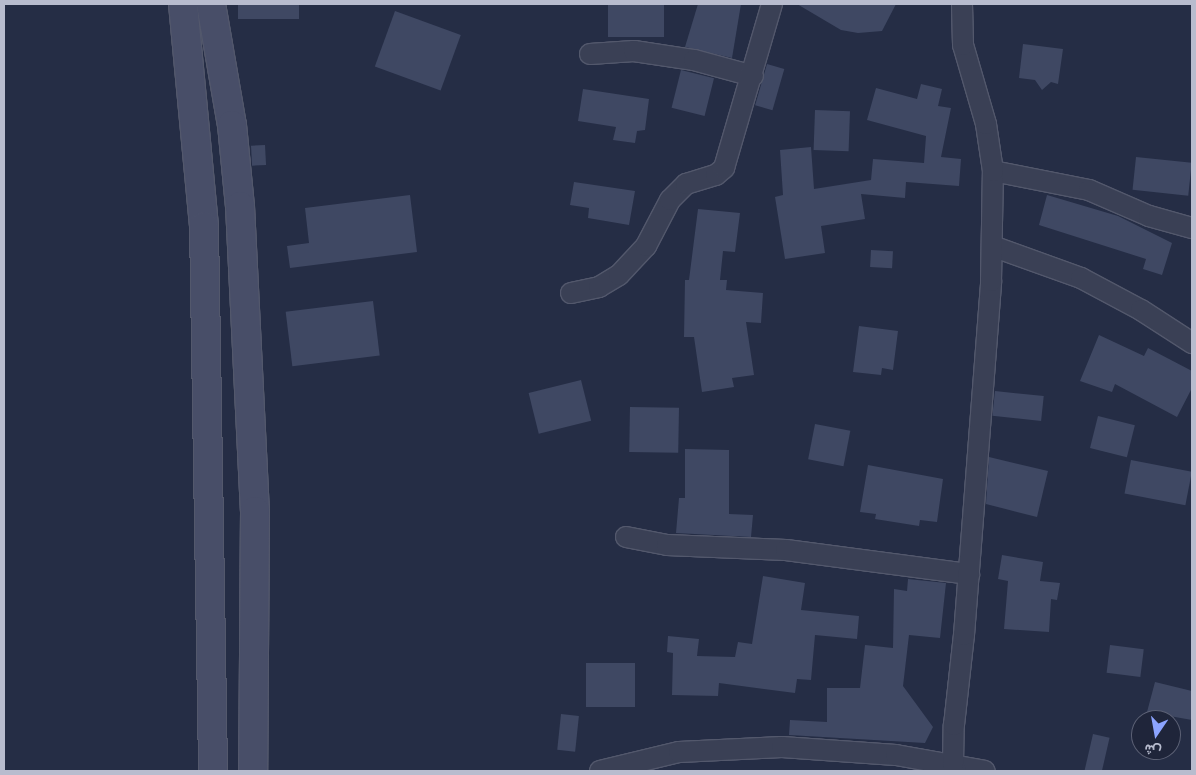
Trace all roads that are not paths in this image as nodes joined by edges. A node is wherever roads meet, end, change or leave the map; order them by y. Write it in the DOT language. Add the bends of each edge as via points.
graph roads {
  1 [pos="183,4"];
  2 [pos="212,4"];
  3 [pos="772,4"];
  4 [pos="962,4"];
  5 [pos="590,54"];
  6 [pos="753,76"];
  7 [pos="993,171"];
  8 [pos="1192,228"];
  9 [pos="992,246"];
  10 [pos="571,293"];
  11 [pos="1192,343"];
  12 [pos="626,537"];
  13 [pos="969,574"];
  14 [pos="955,768"];
  15 [pos="259,770"];
  16 [pos="213,771"];
  17 [pos="600,771"];
  18 [pos="985,771"];
  1 -- 16 [label="main road" via="204,226"];
  2 -- 15 [label="main road" via="232,125 240,206 255,511"];
  3 -- 6 [label="street"];
  4 -- 7 [label="street" via="963,45 986,124"];
  5 -- 6 [label="street" via="634,51 694,60"];
  6 -- 10 [label="street" via="724,168 716,175 686,184 670,200 646,246 619,275 599,287"];
  7 -- 8 [label="street" via="1089,190 1149,216"];
  7 -- 9 [label="street"];
  9 -- 11 [label="street" via="1081,278 1141,310"];
  9 -- 13 [label="street"];
  12 -- 13 [label="street" via="667,545 786,550"];
  13 -- 14 [label="street"];
  14 -- 17 [label="street" via="896,755 782,747 679,752"];
  14 -- 18 [label="street"];
}
